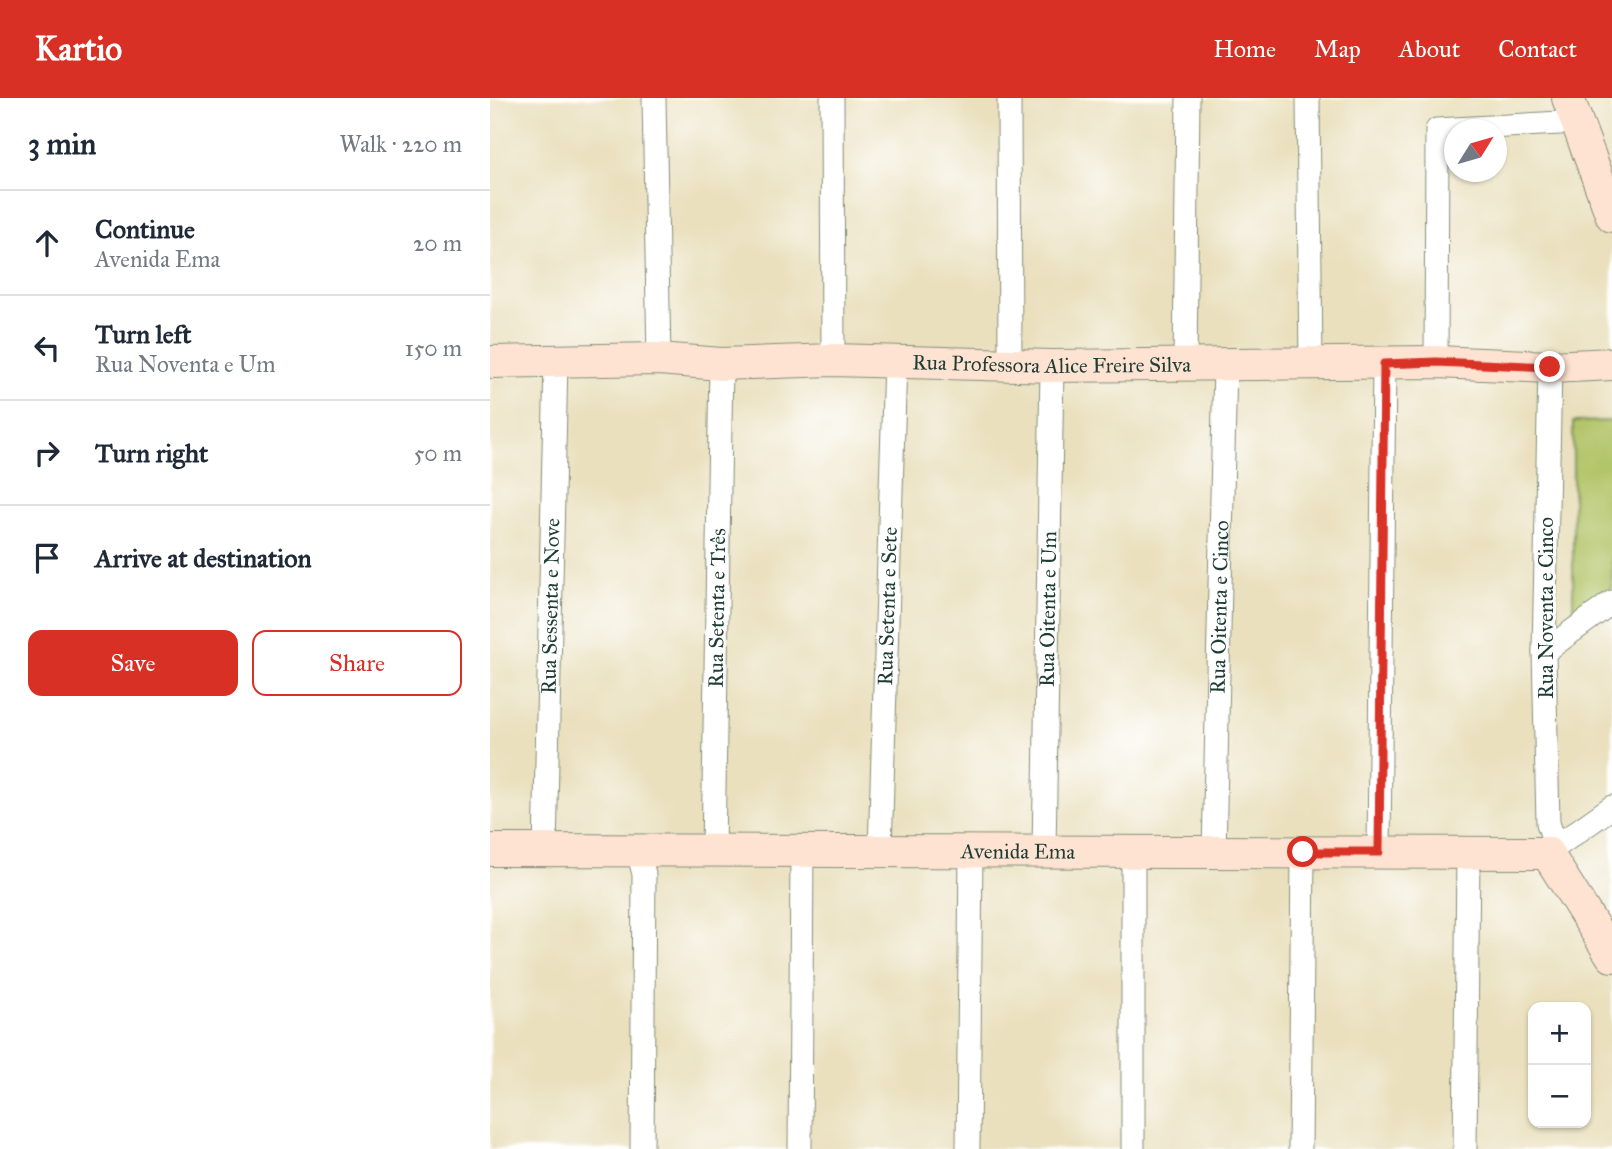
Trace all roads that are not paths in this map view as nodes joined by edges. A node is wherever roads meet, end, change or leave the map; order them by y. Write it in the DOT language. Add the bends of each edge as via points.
graph roads {
  1 [pos="654,98"];
  2 [pos="832,98"];
  3 [pos="1009,98"];
  4 [pos="1188,98"];
  5 [pos="1308,98"];
  6 [pos="1572,110"];
  7 [pos="1612,216"];
  8 [pos="659,359"];
  9 [pos="832,360"];
  10 [pos="556,361"];
  11 [pos="895,361"];
  12 [pos="490,362"];
  13 [pos="1436,362"];
  14 [pos="1225,363"];
  15 [pos="721,364"];
  16 [pos="1384,364"];
  17 [pos="1010,365"];
  18 [pos="1185,365"];
  19 [pos="1311,365"];
  20 [pos="1612,365"];
  21 [pos="1052,366"];
  22 [pos="1550,367"];
  23 [pos="1612,601"];
  24 [pos="1544,652"];
  25 [pos="1612,807"];
  26 [pos="490,850"];
  27 [pos="545,850"];
  28 [pos="1552,850"];
  29 [pos="638,851"];
  30 [pos="713,851"];
  31 [pos="802,851"];
  32 [pos="880,851"];
  33 [pos="971,851"];
  34 [pos="1044,852"];
  35 [pos="1133,852"];
  36 [pos="1214,852"];
  37 [pos="1303,852"];
  38 [pos="1379,852"];
  39 [pos="1468,853"];
  40 [pos="1612,956"];
  41 [pos="642,1149"];
  42 [pos="800,1149"];
  43 [pos="968,1149"];
  44 [pos="1133,1149"];
  45 [pos="1300,1149"];
  46 [pos="1465,1149"];
  1 -- 8 [label="street"];
  2 -- 9 [label="street"];
  3 -- 17 [label="street"];
  4 -- 18 [label="street"];
  5 -- 19 [label="street"];
  6 -- 7 [label="main road"];
  6 -- 13 [label="street" via="1437,130"];
  8 -- 10 [label="main road, Rua Professora Alice Freire Silva"];
  8 -- 15 [label="main road, Rua Professora Alice Freire Silva"];
  9 -- 11 [label="main road, Rua Professora Alice Freire Silva"];
  9 -- 15 [label="main road, Rua Professora Alice Freire Silva"];
  10 -- 12 [label="main road, Rua Professora Alice Freire Silva"];
  10 -- 27 [label="street, Rua Sessenta e Nove"];
  11 -- 17 [label="main road, Rua Professora Alice Freire Silva"];
  11 -- 32 [label="street, Rua Setenta e Sete"];
  13 -- 16 [label="main road, Rua Professora Alice Freire Silva"];
  13 -- 22 [label="main road, Rua Professora Alice Freire Silva"];
  14 -- 18 [label="main road, Rua Professora Alice Freire Silva"];
  14 -- 19 [label="main road, Rua Professora Alice Freire Silva"];
  14 -- 36 [label="street, Rua Oitenta e Cinco"];
  15 -- 30 [label="street, Rua Setenta e Três"];
  16 -- 19 [label="main road, Rua Professora Alice Freire Silva"];
  16 -- 38 [label="street"];
  17 -- 21 [label="main road, Rua Professora Alice Freire Silva"];
  18 -- 21 [label="main road, Rua Professora Alice Freire Silva"];
  20 -- 22 [label="main road, Rua Professora Alice Freire Silva"];
  21 -- 34 [label="street, Rua Oitenta e Um"];
  22 -- 24 [label="street, Rua Noventa e Cinco"];
  23 -- 24 [label="street"];
  24 -- 28 [label="street, Rua Noventa e Cinco"];
  25 -- 28 [label="street"];
  26 -- 27 [label="main road, Avenida Ema"];
  27 -- 29 [label="main road, Avenida Ema"];
  28 -- 39 [label="main road, Avenida Ema"];
  28 -- 40 [label="main road"];
  29 -- 30 [label="main road, Avenida Ema"];
  29 -- 41 [label="street" via="644,874"];
  30 -- 31 [label="main road, Avenida Ema"];
  31 -- 32 [label="main road, Avenida Ema"];
  31 -- 42 [label="street"];
  32 -- 33 [label="main road, Avenida Ema"];
  33 -- 34 [label="main road, Avenida Ema"];
  33 -- 43 [label="street"];
  34 -- 35 [label="main road, Avenida Ema"];
  35 -- 36 [label="main road, Avenida Ema"];
  35 -- 44 [label="street"];
  36 -- 37 [label="main road, Avenida Ema"];
  37 -- 38 [label="main road, Avenida Ema"];
  37 -- 45 [label="street"];
  38 -- 39 [label="main road, Avenida Ema"];
  39 -- 46 [label="street"];
}
